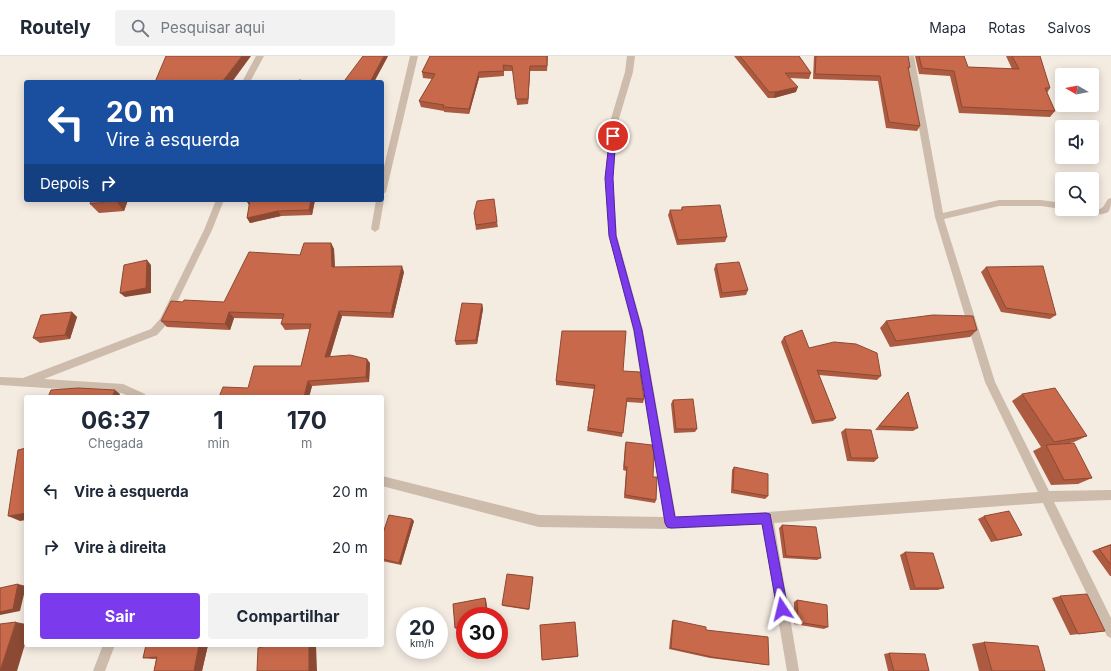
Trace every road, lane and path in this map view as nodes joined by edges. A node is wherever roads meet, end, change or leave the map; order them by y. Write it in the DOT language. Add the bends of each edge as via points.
graph roads {
  1 [pos="260,56"];
  2 [pos="414,56"];
  3 [pos="631,56"];
  4 [pos="910,56"];
  5 [pos="247,80"];
  6 [pos="384,176"];
  7 [pos="1111,201"];
  8 [pos="219,202"];
  9 [pos="380,202"];
  10 [pos="1055,205"];
  11 [pos="1099,212"];
  12 [pos="939,217"];
  13 [pos="375,229"];
  14 [pos="0,382"];
  15 [pos="25,382"];
  16 [pos="136,395"];
  17 [pos="384,481"];
  18 [pos="1111,495"];
  19 [pos="1046,497"];
  20 [pos="766,518"];
  21 [pos="671,523"];
  22 [pos="1111,632"];
  23 [pos="108,647"];
  24 [pos="99,671"];
  25 [pos="793,671"];
  1 -- 5 [label="street"];
  2 -- 6 [label="street"];
  3 -- 21 [label="street" via="629,72 614,122 609,178 612,236 638,330"];
  4 -- 12 [label="street"];
  7 -- 11 [label="street"];
  8 -- 15 [label="street" via="163,322 154,332"];
  9 -- 13 [label="street"];
  10 -- 12 [label="street" via="999,203"];
  12 -- 19 [label="street" via="990,382"];
  14 -- 15 [label="street"];
  15 -- 16 [label="street" via="123,389"];
  17 -- 21 [label="street" via="539,521"];
  18 -- 19 [label="street"];
  19 -- 20 [label="street"];
  19 -- 22 [label="street"];
  20 -- 21 [label="street"];
  20 -- 25 [label="street"];
  23 -- 24 [label="street"];
}
